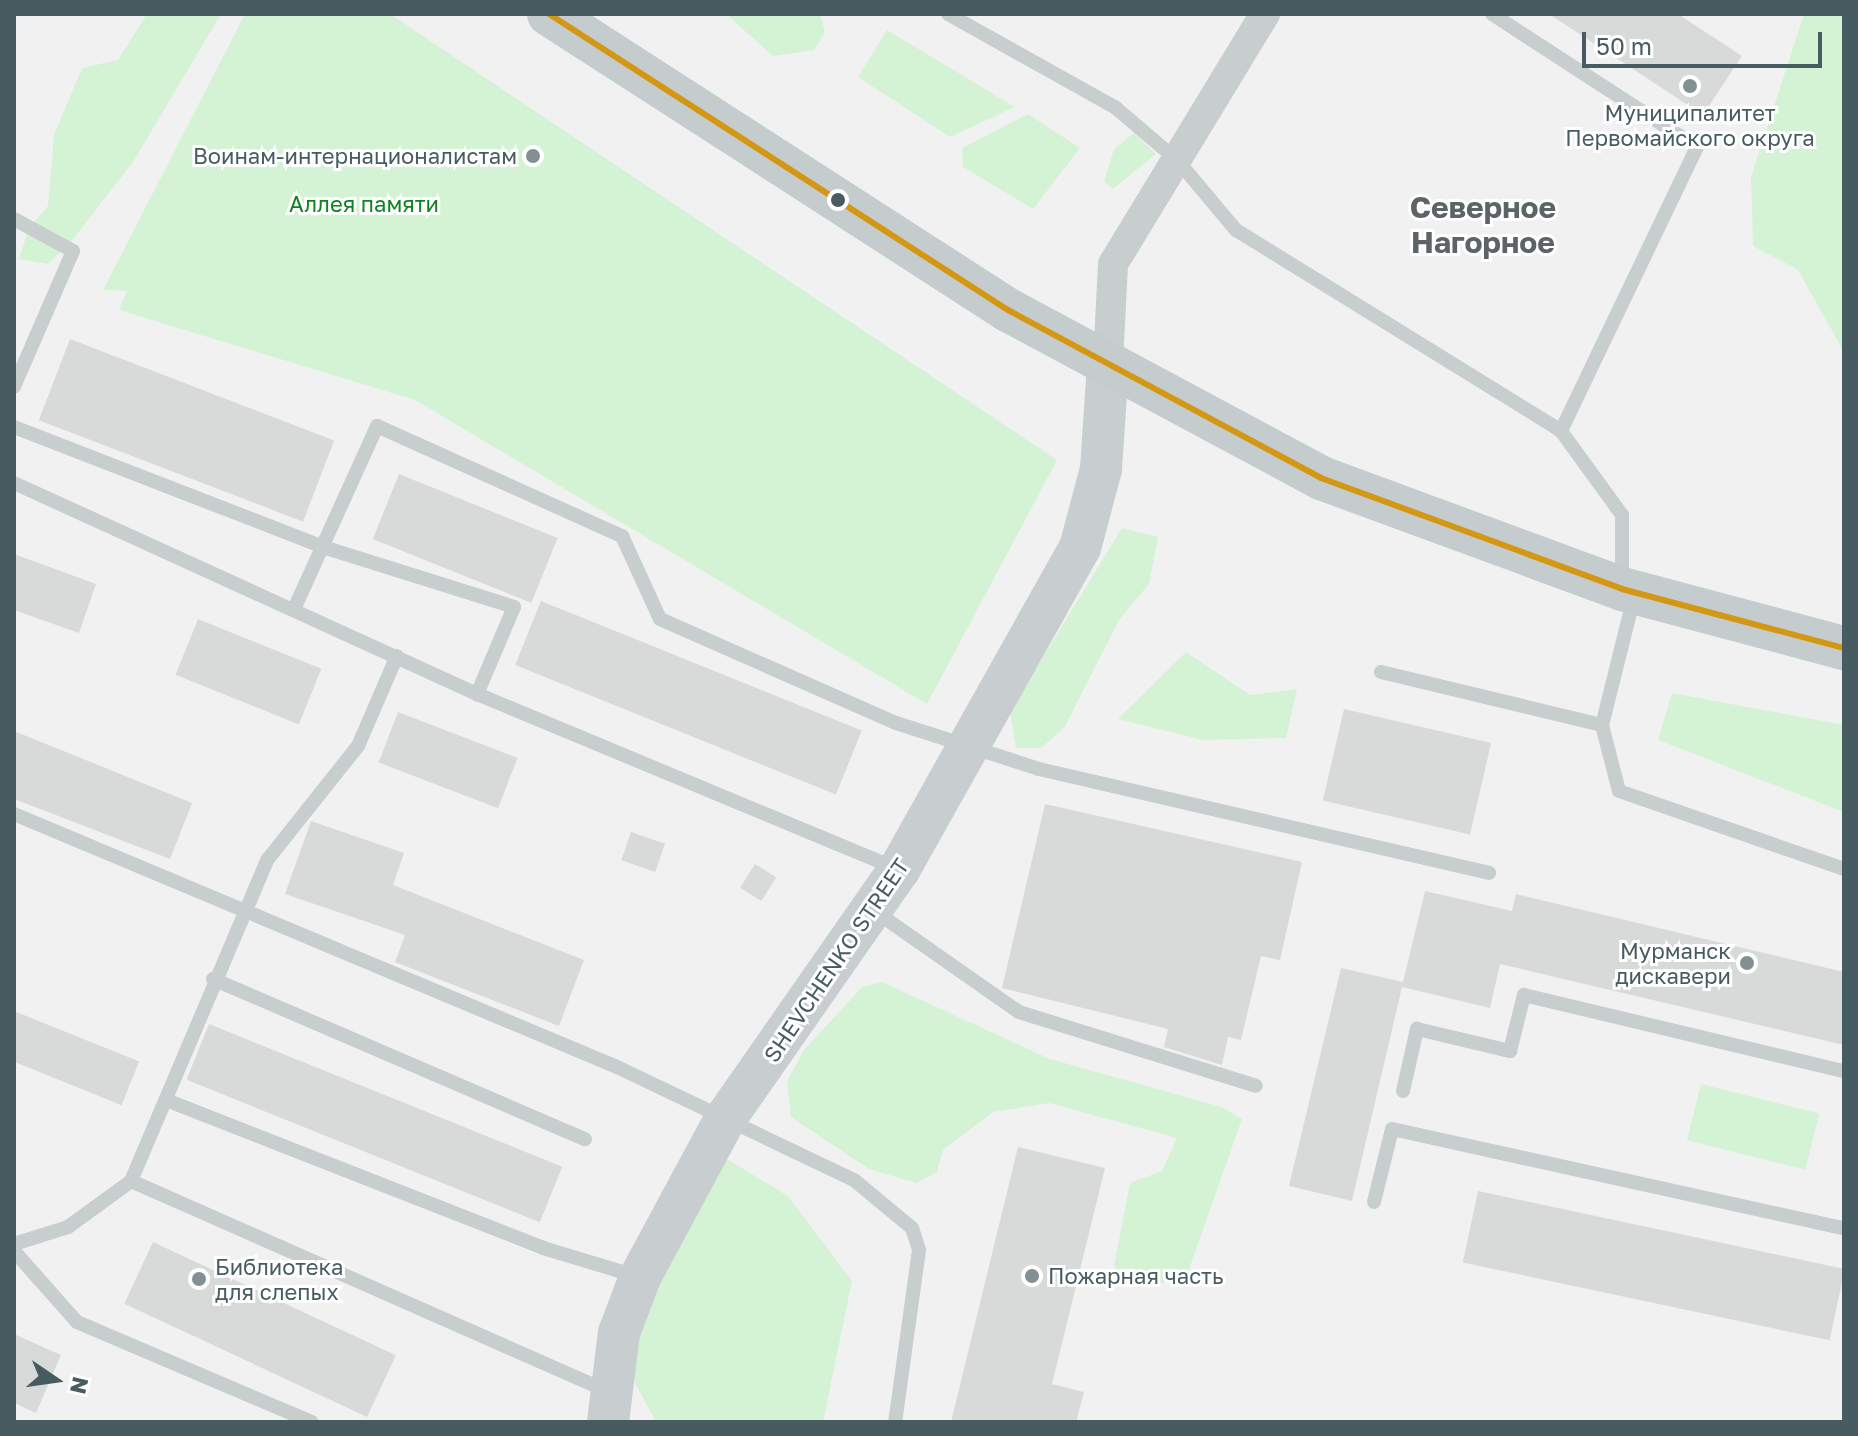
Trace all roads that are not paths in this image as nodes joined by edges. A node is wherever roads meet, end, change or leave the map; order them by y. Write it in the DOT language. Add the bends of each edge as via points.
graph roads {
  1 [pos="549,14"];
  2 [pos="948,14"];
  3 [pos="1265,14"];
  4 [pos="1492,14"];
  5 [pos="1178,161"];
  6 [pos="14,219"];
  7 [pos="1108,363"];
  8 [pos="14,387"];
  9 [pos="14,427"];
  10 [pos="1561,431"];
  11 [pos="14,483"];
  12 [pos="323,547"];
  13 [pos="1629,591"];
  14 [pos="295,607"];
  15 [pos="1844,648"];
  16 [pos="397,656"];
  17 [pos="1381,672"];
  18 [pos="477,694"];
  19 [pos="1602,725"];
  20 [pos="969,746"];
  21 [pos="14,814"];
  22 [pos="1844,869"];
  23 [pos="899,870"];
  24 [pos="1489,873"];
  25 [pos="245,909"];
  26 [pos="874,911"];
  27 [pos="213,979"];
  28 [pos="1844,1071"];
  29 [pos="1256,1086"];
  30 [pos="1403,1091"];
  31 [pos="166,1100"];
  32 [pos="725,1119"];
  33 [pos="585,1139"];
  34 [pos="131,1181"];
  35 [pos="1374,1202"];
  36 [pos="1844,1228"];
  37 [pos="14,1244"];
  38 [pos="14,1251"];
  39 [pos="640,1277"];
  40 [pos="608,1407"];
  41 [pos="312,1422"];
  42 [pos="895,1422"];
  1 -- 7 [label="main road" via="1008,310"];
  2 -- 5 [label="lane" via="1116,108"];
  3 -- 5 [label="street"];
  4 -- 10 [label="lane" via="1697,147"];
  5 -- 7 [label="street" via="1113,264"];
  5 -- 10 [label="lane" via="1236,230"];
  6 -- 8 [label="lane" via="73,251"];
  7 -- 13 [label="main road" via="1321,478"];
  7 -- 20 [label="main road, SHEVCHENKO STREET" via="1101,469 1080,548"];
  9 -- 12 [label="lane"];
  10 -- 13 [label="lane" via="1622,515"];
  11 -- 14 [label="lane"];
  12 -- 14 [label="lane"];
  12 -- 18 [label="lane" via="514,607"];
  12 -- 20 [label="lane" via="377,426 622,536 660,619 896,723"];
  13 -- 15 [label="main road"];
  13 -- 19 [label="lane"];
  14 -- 16 [label="lane"];
  16 -- 18 [label="lane"];
  16 -- 25 [label="lane" via="358,746 295,817"];
  17 -- 19 [label="lane"];
  18 -- 23 [label="lane"];
  19 -- 22 [label="lane" via="1619,791"];
  20 -- 23 [label="main road, SHEVCHENKO STREET"];
  20 -- 24 [label="lane" via="1048,771"];
  21 -- 25 [label="lane"];
  23 -- 26 [label="main road, SHEVCHENKO STREET"];
  25 -- 27 [label="lane"];
  25 -- 32 [label="lane"];
  26 -- 29 [label="lane" via="1019,1012"];
  26 -- 32 [label="main road, SHEVCHENKO STREET"];
  27 -- 31 [label="lane"];
  27 -- 33 [label="lane"];
  28 -- 30 [label="lane" via="1524,995 1510,1051 1417,1029"];
  31 -- 34 [label="lane"];
  31 -- 39 [label="lane" via="543,1248"];
  32 -- 39 [label="main road, SHEVCHENKO STREET"];
  32 -- 42 [label="lane" via="854,1180 912,1228 918,1297"];
  34 -- 37 [label="lane" via="68,1227"];
  34 -- 40 [label="lane"];
  35 -- 36 [label="lane" via="1392,1129"];
  38 -- 41 [label="lane" via="77,1322"];
  39 -- 40 [label="main road, SHEVCHENKO STREET"];
}
